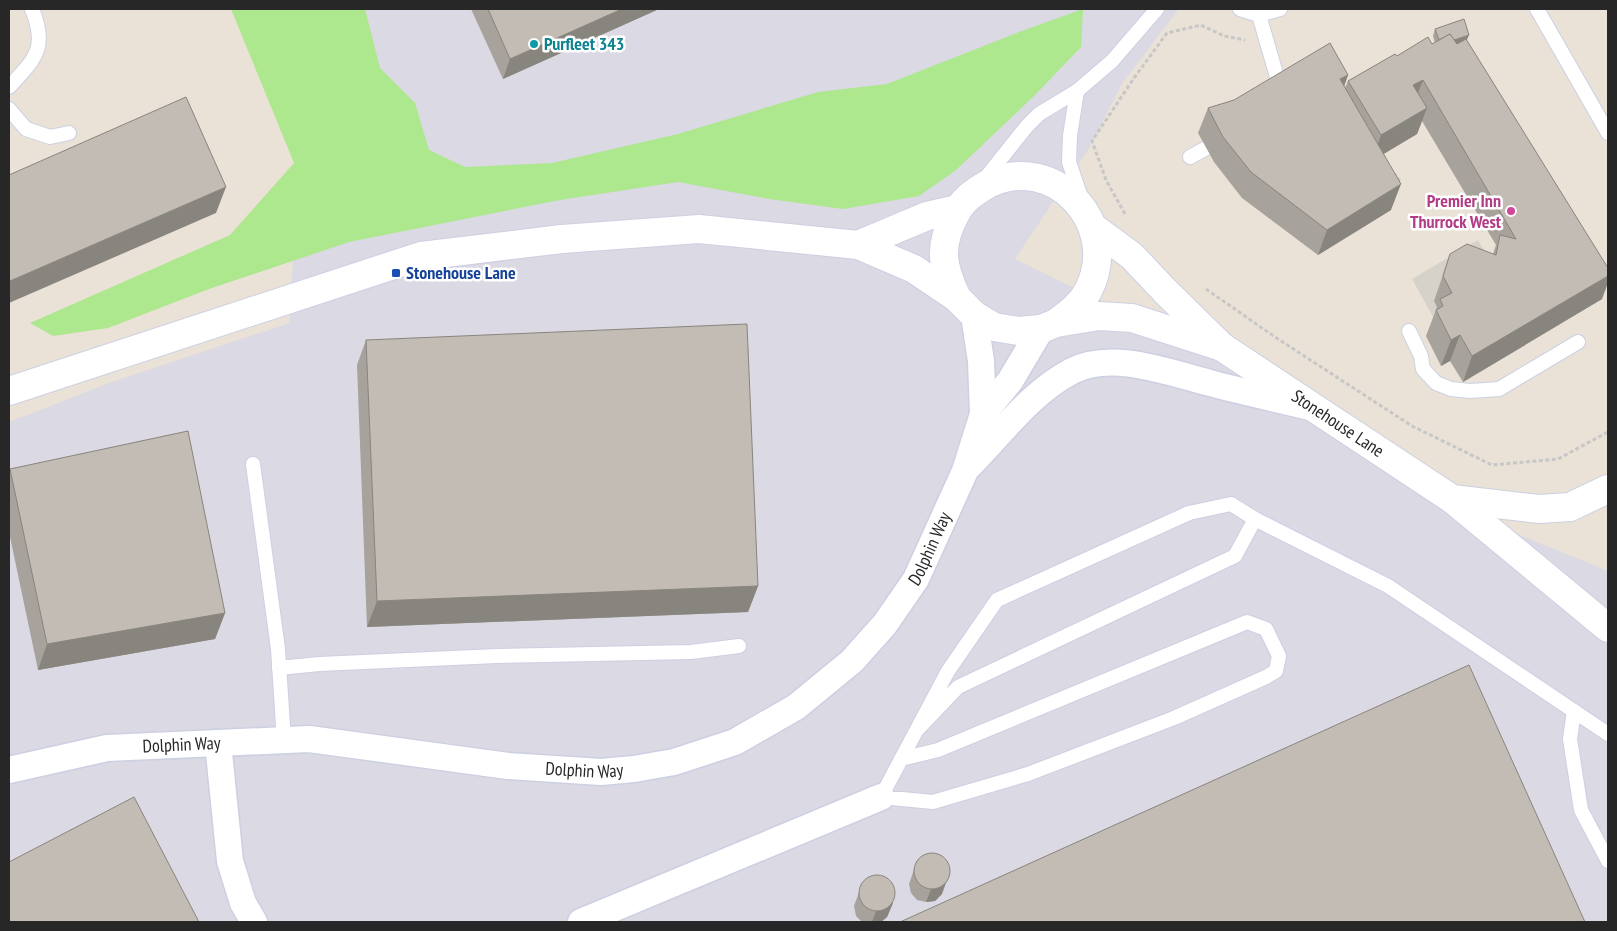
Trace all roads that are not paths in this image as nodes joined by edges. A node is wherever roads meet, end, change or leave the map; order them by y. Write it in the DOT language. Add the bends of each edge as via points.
graph roads {
  1 [pos="32,9"];
  2 [pos="1156,9"];
  3 [pos="1240,9"];
  4 [pos="1280,9"];
  5 [pos="1537,9"];
  6 [pos="1259,15"];
  7 [pos="1277,77"];
  8 [pos="9,87"];
  9 [pos="1076,90"];
  10 [pos="9,109"];
  11 [pos="69,133"];
  12 [pos="1608,133"];
  13 [pos="1232,134"];
  14 [pos="1190,157"];
  15 [pos="977,190"];
  16 [pos="958,209"];
  17 [pos="1090,221"];
  18 [pos="858,245"];
  19 [pos="965,307"];
  20 [pos="1048,326"];
  21 [pos="1408,331"];
  22 [pos="1578,342"];
  23 [pos="1222,347"];
  24 [pos="9,391"];
  25 [pos="1311,407"];
  26 [pos="983,414"];
  27 [pos="253,464"];
  28 [pos="965,471"];
  29 [pos="1608,489"];
  30 [pos="1452,499"];
  31 [pos="1255,519"];
  32 [pos="1608,628"];
  33 [pos="739,646"];
  34 [pos="279,668"];
  35 [pos="1574,711"];
  36 [pos="917,730"];
  37 [pos="1608,734"];
  38 [pos="284,740"];
  39 [pos="218,742"];
  40 [pos="901,759"];
  41 [pos="9,770"];
  42 [pos="881,797"];
  43 [pos="1608,861"];
  44 [pos="254,922"];
  45 [pos="581,922"];
  1 -- 8 [label="lane" via="40,35 39,48"];
  2 -- 9 [label="lane" via="1112,61"];
  3 -- 6 [label="lane"];
  4 -- 6 [label="lane"];
  5 -- 12 [label="lane"];
  6 -- 7 [label="lane"];
  9 -- 15 [label="lane" via="1026,126"];
  9 -- 17 [label="lane" via="1069,162"];
  10 -- 11 [label="lane" via="26,129 50,137"];
  13 -- 14 [label="lane"];
  15 -- 16 [label="street, Stonehouse Lane"];
  15 -- 17 [label="street, Stonehouse Lane" via="995,180 1016,176 1037,178 1057,185 1074,198"];
  16 -- 18 [label="street, Stonehouse Lane" via="927,216"];
  16 -- 19 [label="street, Stonehouse Lane" via="947,230 943,253 947,277"];
  17 -- 20 [label="street" via="1098,250 1096,272 1088,293 1074,310"];
  17 -- 23 [label="street, Stonehouse Lane" via="1132,256"];
  18 -- 19 [label="street, Stonehouse Lane" via="914,269"];
  18 -- 24 [label="street, Stonehouse Lane" via="699,229 562,239 421,256"];
  19 -- 20 [label="street, Stonehouse Lane" via="994,327 1018,331"];
  19 -- 26 [label="street, Dolphin Way" via="980,361"];
  20 -- 23 [label="street, Stonehouse Lane" via="1099,316 1132,318"];
  20 -- 26 [label="street, Dolphin Way"];
  21 -- 22 [label="lane" via="1421,356 1423,369 1436,383 1451,389 1499,389"];
  23 -- 25 [label="street, Stonehouse Lane"];
  25 -- 28 [label="street" via="1151,368 1100,363 1074,370 1056,380 1022,408"];
  25 -- 30 [label="street, Stonehouse Lane"];
  26 -- 28 [label="street, Dolphin Way"];
  27 -- 34 [label="lane"];
  28 -- 38 [label="street, Dolphin Way" via="916,579 885,624 852,661 796,707 735,742 674,762 601,772 508,766 309,740"];
  29 -- 30 [label="street, Stonehouse Lane" via="1570,507 1539,509"];
  30 -- 32 [label="street, Stonehouse Lane"];
  31 -- 35 [label="lane" via="1388,586"];
  31 -- 36 [label="lane" via="1235,556 958,687"];
  31 -- 36 [label="lane" via="1230,504 1189,513 997,600 948,672"];
  33 -- 34 [label="lane" via="691,652 497,656"];
  34 -- 38 [label="lane"];
  35 -- 37 [label="lane"];
  35 -- 43 [label="lane" via="1570,739 1582,810"];
  36 -- 40 [label="lane"];
  38 -- 39 [label="street, Dolphin Way"];
  39 -- 41 [label="street, Dolphin Way" via="107,748"];
  39 -- 44 [label="street" via="230,860 242,903"];
  40 -- 42 [label="lane"];
  40 -- 42 [label="lane" via="938,750 1247,622 1266,629 1279,656 1276,671 1266,677 1174,718 1028,774 934,802"];
  42 -- 45 [label="street"];
}
